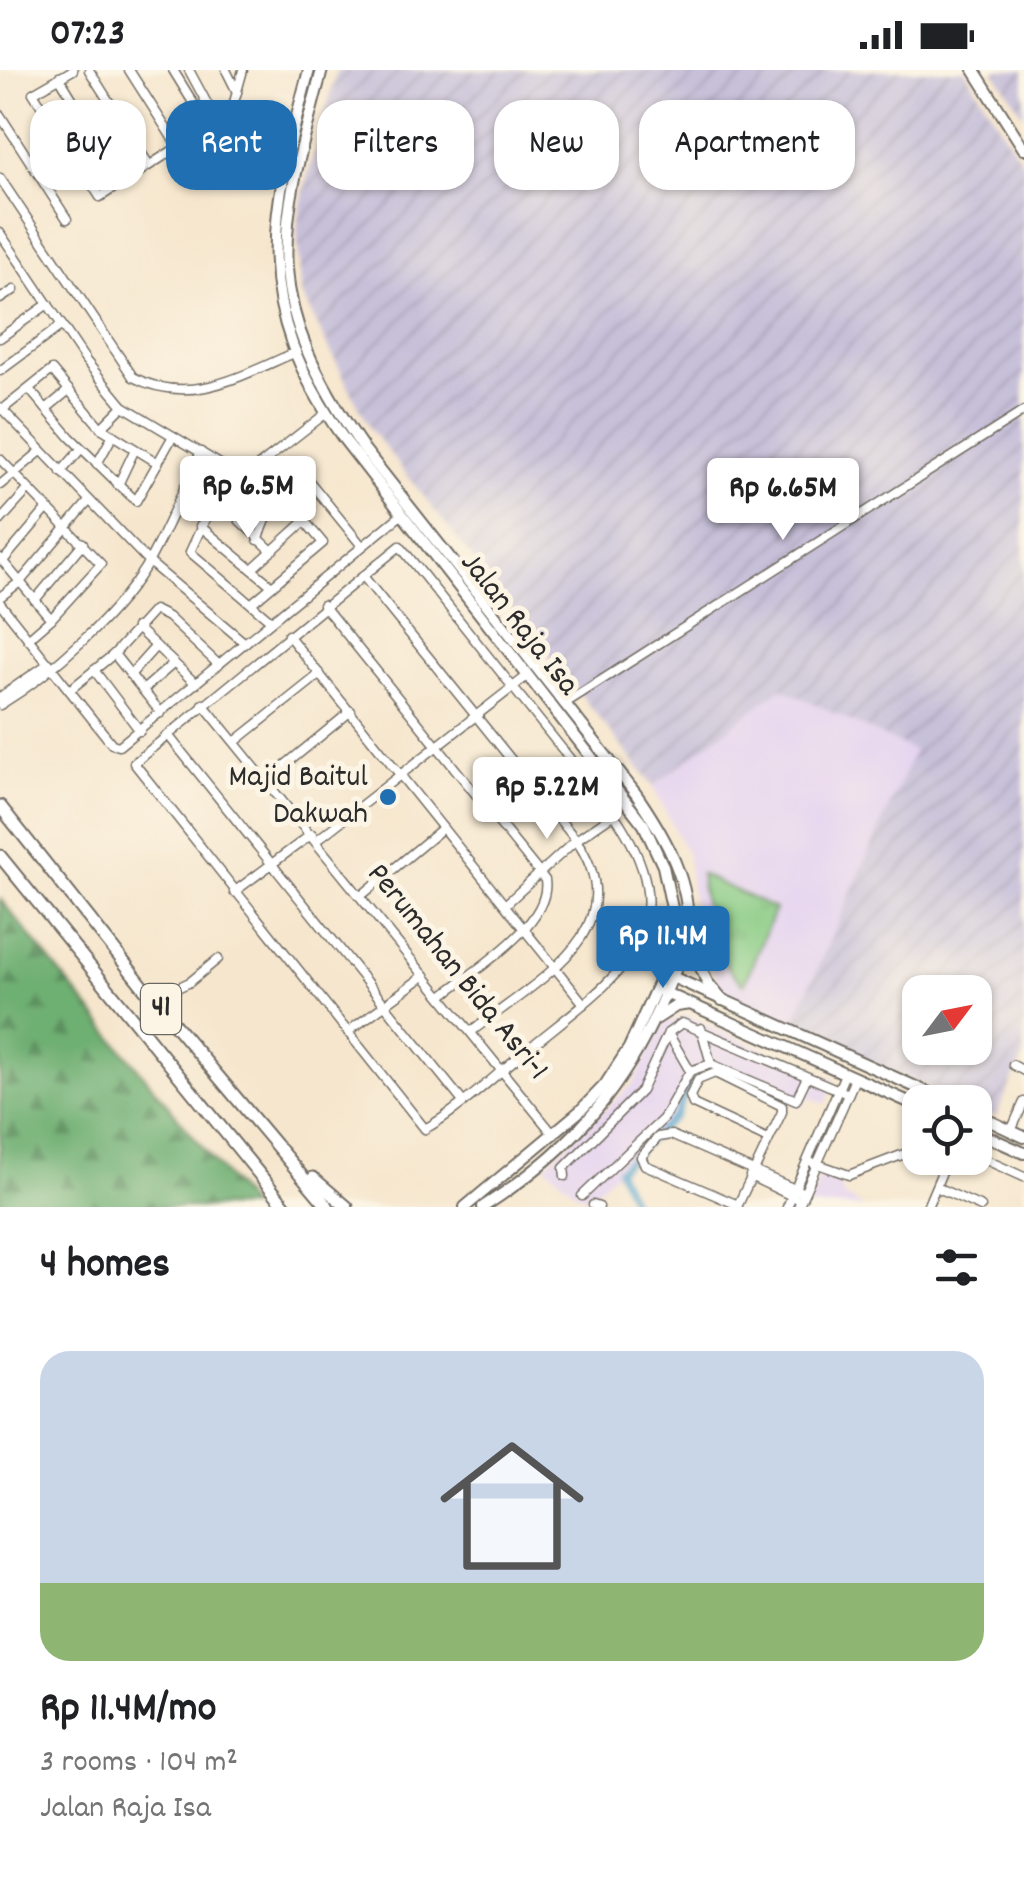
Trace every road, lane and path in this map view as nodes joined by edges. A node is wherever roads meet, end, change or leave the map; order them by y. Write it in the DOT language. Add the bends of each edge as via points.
graph roads {
  1 [pos="73,70"];
  2 [pos="89,70"];
  3 [pos="129,70"];
  4 [pos="173,70"];
  5 [pos="190,70"];
  6 [pos="226,70"];
  7 [pos="242,70"];
  8 [pos="310,70"];
  9 [pos="322,70"];
  10 [pos="977,70"];
  11 [pos="59,77"];
  12 [pos="237,92"];
  13 [pos="37,100"];
  14 [pos="73,100"];
  15 [pos="194,100"];
  16 [pos="202,100"];
  17 [pos="235,100"];
  18 [pos="0,115"];
  19 [pos="166,128"];
  20 [pos="1024,139"];
  21 [pos="1024,148"];
  22 [pos="166,155"];
  23 [pos="149,166"];
  24 [pos="146,168"];
  25 [pos="0,178"];
  26 [pos="67,219"];
  27 [pos="0,232"];
  28 [pos="281,280"];
  29 [pos="14,290"];
  30 [pos="1,296"];
  31 [pos="48,304"];
  32 [pos="62,324"];
  33 [pos="0,338"];
  34 [pos="294,354"];
  35 [pos="0,371"];
  36 [pos="29,388"];
  37 [pos="69,390"];
  38 [pos="123,406"];
  39 [pos="46,408"];
  40 [pos="1,409"];
  41 [pos="1024,410"];
  42 [pos="326,414"];
  43 [pos="101,428"];
  44 [pos="112,435"];
  45 [pos="173,436"];
  46 [pos="81,449"];
  47 [pos="135,449"];
  48 [pos="41,451"];
  49 [pos="201,452"];
  50 [pos="0,459"];
  51 [pos="158,463"];
  52 [pos="97,464"];
  53 [pos="228,469"];
  54 [pos="61,472"];
  55 [pos="12,474"];
  56 [pos="244,478"];
  57 [pos="253,484"];
  58 [pos="0,485"];
  59 [pos="118,485"];
  60 [pos="27,491"];
  61 [pos="278,494"];
  62 [pos="88,501"];
  63 [pos="47,510"];
  64 [pos="401,515"];
  65 [pos="1,516"];
  66 [pos="306,520"];
  67 [pos="200,526"];
  68 [pos="66,528"];
  69 [pos="331,536"];
  70 [pos="258,540"];
  71 [pos="83,543"];
  72 [pos="323,543"];
  73 [pos="362,546"];
  74 [pos="271,550"];
  75 [pos="2,559"];
  76 [pos="148,562"];
  77 [pos="252,568"];
  78 [pos="362,576"];
  79 [pos="20,582"];
  80 [pos="272,586"];
  81 [pos="0,600"];
  82 [pos="35,600"];
  83 [pos="252,603"];
  84 [pos="323,605"];
  85 [pos="51,618"];
  86 [pos="271,621"];
  87 [pos="136,627"];
  88 [pos="288,634"];
  89 [pos="28,640"];
  90 [pos="245,643"];
  91 [pos="156,646"];
  92 [pos="114,654"];
  93 [pos="174,663"];
  94 [pos="219,665"];
  95 [pos="51,666"];
  96 [pos="94,670"];
  97 [pos="320,674"];
  98 [pos="130,675"];
  99 [pos="527,676"];
  100 [pos="29,681"];
  101 [pos="196,684"];
  102 [pos="514,685"];
  103 [pos="71,689"];
  104 [pos="143,690"];
  105 [pos="0,696"];
  106 [pos="204,704"];
  107 [pos="0,705"];
  108 [pos="558,708"];
  109 [pos="351,712"];
  110 [pos="161,713"];
  111 [pos="475,716"];
  112 [pos="140,730"];
  113 [pos="168,735"];
  114 [pos="236,741"];
  115 [pos="438,745"];
  116 [pos="402,774"];
  117 [pos="268,779"];
  118 [pos="0,806"];
  119 [pos="614,814"];
  120 [pos="443,828"];
  121 [pos="314,837"];
  122 [pos="576,840"];
  123 [pos="0,856"];
  124 [pos="271,862"];
  125 [pos="542,872"];
  126 [pos="234,892"];
  127 [pos="362,895"];
  128 [pos="506,904"];
  129 [pos="526,927"];
  130 [pos="687,931"];
  131 [pos="218,959"];
  132 [pos="556,965"];
  133 [pos="426,975"];
  134 [pos="667,975"];
  135 [pos="660,991"];
  136 [pos="442,996"];
  137 [pos="153,999"];
  138 [pos="386,1004"];
  139 [pos="584,1004"];
  140 [pos="691,1004"];
  141 [pos="726,1004"];
  142 [pos="653,1021"];
  143 [pos="700,1028"];
  144 [pos="348,1031"];
  145 [pos="470,1032"];
  146 [pos="668,1033"];
  147 [pos="771,1038"];
  148 [pos="763,1057"];
  149 [pos="710,1064"];
  150 [pos="1012,1065"];
  151 [pos="502,1070"];
  152 [pos="1024,1071"];
  153 [pos="690,1072"];
  154 [pos="850,1076"];
  155 [pos="808,1078"];
  156 [pos="910,1085"];
  157 [pos="838,1090"];
  158 [pos="848,1094"];
  159 [pos="902,1099"];
  160 [pos="463,1102"];
  161 [pos="1024,1102"];
  162 [pos="1021,1117"];
  163 [pos="825,1118"];
  164 [pos="992,1122"];
  165 [pos="834,1124"];
  166 [pos="1010,1131"];
  167 [pos="554,1135"];
  168 [pos="1024,1137"];
  169 [pos="768,1139"];
  170 [pos="992,1139"];
  171 [pos="562,1145"];
  172 [pos="280,1148"];
  173 [pos="1024,1153"];
  174 [pos="902,1155"];
  175 [pos="573,1158"];
  176 [pos="806,1160"];
  177 [pos="992,1163"];
  178 [pos="816,1164"];
  179 [pos="750,1172"];
  180 [pos="941,1175"];
  181 [pos="564,1176"];
  182 [pos="1024,1177"];
  183 [pos="936,1187"];
  184 [pos="582,1196"];
  185 [pos="798,1197"];
  186 [pos="963,1203"];
  187 [pos="738,1206"];
  188 [pos="286,1207"];
  189 [pos="328,1207"];
  190 [pos="348,1207"];
  191 [pos="465,1207"];
  192 [pos="483,1207"];
  193 [pos="786,1207"];
  194 [pos="928,1207"];
  195 [pos="981,1207"];
  1 -- 11 [label="street"];
  2 -- 23 [label="street"];
  3 -- 19 [label="street"];
  4 -- 15 [label="street"];
  5 -- 16 [label="street"];
  6 -- 12 [label="street"];
  7 -- 12 [label="street"];
  8 -- 28 [label="main road, Jalan Raja Isa" via="274,216"];
  9 -- 28 [label="main road, Jalan Raja Isa" via="288,202"];
  10 -- 20 [label="main road"];
  10 -- 21 [label="main road"];
  11 -- 13 [label="street" via="34,90"];
  11 -- 14 [label="street"];
  12 -- 17 [label="street"];
  18 -- 26 [label="street"];
  22 -- 23 [label="street"];
  23 -- 24 [label="street"];
  25 -- 34 [label="street" via="133,377 158,388 204,390"];
  27 -- 31 [label="street"];
  28 -- 34 [label="main road, Jalan Raja Isa"];
  28 -- 108 [label="main road, Jalan Raja Isa" via="304,346 339,412"];
  29 -- 30 [label="street"];
  31 -- 32 [label="street"];
  31 -- 33 [label="street"];
  32 -- 35 [label="street"];
  32 -- 38 [label="street"];
  34 -- 42 [label="main road, Jalan Raja Isa"];
  36 -- 37 [label="street" via="52,370"];
  36 -- 39 [label="street"];
  36 -- 40 [label="street"];
  37 -- 39 [label="street"];
  37 -- 43 [label="street"];
  38 -- 43 [label="street"];
  38 -- 45 [label="street"];
  39 -- 46 [label="street"];
  40 -- 48 [label="street"];
  41 -- 108 [label="street"];
  42 -- 56 [label="street"];
  42 -- 64 [label="main road, Jalan Raja Isa"];
  43 -- 44 [label="street"];
  44 -- 47 [label="street"];
  44 -- 52 [label="street"];
  45 -- 49 [label="street"];
  45 -- 51 [label="street"];
  46 -- 52 [label="street"];
  46 -- 54 [label="street"];
  47 -- 51 [label="street"];
  47 -- 59 [label="street"];
  48 -- 54 [label="street"];
  48 -- 55 [label="street"];
  49 -- 53 [label="street"];
  49 -- 76 [label="street"];
  50 -- 55 [label="street"];
  51 -- 59 [label="street" via="141,499 133,500"];
  52 -- 59 [label="street"];
  53 -- 56 [label="street"];
  53 -- 67 [label="street"];
  54 -- 62 [label="street"];
  55 -- 58 [label="street"];
  55 -- 60 [label="street"];
  56 -- 57 [label="street"];
  57 -- 61 [label="street"];
  57 -- 70 [label="street" via="238,519"];
  60 -- 63 [label="street"];
  60 -- 65 [label="street"];
  61 -- 66 [label="street"];
  61 -- 70 [label="street"];
  61 -- 73 [label="street" via="299,469"];
  62 -- 68 [label="street"];
  62 -- 76 [label="street"];
  63 -- 68 [label="street"];
  63 -- 75 [label="street"];
  64 -- 73 [label="street"];
  64 -- 99 [label="main road, Jalan Raja Isa"];
  66 -- 72 [label="street"];
  66 -- 74 [label="street"];
  67 -- 77 [label="street"];
  67 -- 83 [label="street" via="190,552"];
  68 -- 71 [label="street"];
  68 -- 79 [label="street"];
  69 -- 72 [label="street"];
  70 -- 74 [label="street"];
  71 -- 82 [label="street"];
  71 -- 85 [label="street" via="100,566"];
  72 -- 80 [label="street"];
  73 -- 86 [label="street"];
  74 -- 77 [label="street"];
  75 -- 79 [label="street"];
  76 -- 90 [label="street"];
  76 -- 95 [label="street"];
  77 -- 80 [label="street"];
  78 -- 84 [label="street"];
  78 -- 102 [label="street" via="403,547"];
  78 -- 111 [label="street"];
  79 -- 81 [label="street"];
  79 -- 82 [label="street"];
  80 -- 83 [label="street"];
  81 -- 89 [label="street"];
  82 -- 85 [label="street"];
  83 -- 86 [label="street"];
  84 -- 88 [label="street"];
  84 -- 115 [label="street"];
  85 -- 89 [label="street"];
  86 -- 90 [label="street"];
  87 -- 91 [label="street"];
  87 -- 92 [label="street"];
  87 -- 94 [label="street" via="158,610"];
  88 -- 97 [label="street"];
  88 -- 106 [label="street"];
  89 -- 95 [label="street"];
  90 -- 94 [label="street"];
  91 -- 93 [label="street"];
  91 -- 98 [label="street"];
  92 -- 96 [label="street"];
  92 -- 98 [label="street"];
  93 -- 101 [label="street"];
  93 -- 104 [label="street"];
  94 -- 101 [label="street"];
  95 -- 100 [label="street"];
  95 -- 103 [label="street"];
  96 -- 103 [label="street"];
  96 -- 112 [label="street"];
  97 -- 109 [label="street"];
  97 -- 114 [label="street"];
  98 -- 104 [label="street"];
  99 -- 102 [label="street"];
  99 -- 108 [label="main road, Jalan Raja Isa"];
  100 -- 105 [label="street"];
  100 -- 107 [label="street"];
  101 -- 110 [label="street"];
  102 -- 111 [label="street"];
  102 -- 119 [label="street"];
  103 -- 112 [label="street" via="114,746"];
  104 -- 110 [label="street"];
  106 -- 113 [label="street"];
  106 -- 114 [label="street, Perumahan Bida Asri-1"];
  108 -- 130 [label="main road, Jalan Raja Isa" via="636,794 660,832 681,882"];
  108 -- 134 [label="main road, Jalan Raja Isa" via="658,851 676,927"];
  109 -- 116 [label="street"];
  109 -- 117 [label="street"];
  110 -- 112 [label="street"];
  111 -- 115 [label="street"];
  111 -- 122 [label="street"];
  113 -- 124 [label="street"];
  113 -- 126 [label="street" via="134,760 136,767"];
  114 -- 117 [label="street, Perumahan Bida Asri-1"];
  115 -- 116 [label="street"];
  115 -- 125 [label="street"];
  116 -- 120 [label="street"];
  116 -- 121 [label="street"];
  117 -- 121 [label="street, Perumahan Bida Asri-1"];
  118 -- 137 [label="highway, 41"];
  119 -- 122 [label="street"];
  119 -- 139 [label="street" via="644,868 644,921 622,972"];
  120 -- 127 [label="street"];
  120 -- 128 [label="street"];
  121 -- 124 [label="street"];
  121 -- 127 [label="street, Perumahan Bida Asri-1"];
  122 -- 125 [label="street"];
  122 -- 132 [label="street" via="596,880 596,910 586,934"];
  123 -- 188 [label="highway, 41"];
  124 -- 126 [label="street"];
  124 -- 138 [label="street"];
  125 -- 128 [label="street"];
  125 -- 129 [label="street" via="545,902"];
  126 -- 144 [label="street"];
  127 -- 133 [label="street, Perumahan Bida Asri-1"];
  128 -- 129 [label="street"];
  129 -- 132 [label="street"];
  129 -- 136 [label="street"];
  130 -- 134 [label="main road, Jalan Raja Isa"];
  130 -- 141 [label="main road" via="707,982"];
  131 -- 137 [label="street"];
  132 -- 139 [label="street"];
  132 -- 145 [label="street"];
  133 -- 136 [label="street, Perumahan Bida Asri-1"];
  133 -- 138 [label="street"];
  134 -- 135 [label="main road, Jalan Raja Isa"];
  134 -- 141 [label="main road"];
  135 -- 140 [label="main road"];
  135 -- 142 [label="main road, Jalan Raja Isa"];
  135 -- 167 [label="main road, Jalan Raja Isa" via="620,1064"];
  136 -- 145 [label="street, Perumahan Bida Asri-1"];
  137 -- 172 [label="highway, 41"];
  138 -- 144 [label="street"];
  138 -- 160 [label="street"];
  139 -- 151 [label="street"];
  140 -- 142 [label="main road"];
  140 -- 147 [label="main road"];
  141 -- 156 [label="main road"];
  142 -- 171 [label="main road, Jalan Raja Isa" via="618,1087"];
  143 -- 146 [label="street" via="682,1022"];
  143 -- 148 [label="street"];
  143 -- 149 [label="street"];
  144 -- 160 [label="street" via="425,1129"];
  145 -- 151 [label="street, Perumahan Bida Asri-1"];
  146 -- 153 [label="street"];
  146 -- 175 [label="street" via="642,1091"];
  147 -- 148 [label="street"];
  147 -- 154 [label="main road"];
  148 -- 155 [label="street"];
  149 -- 153 [label="street"];
  149 -- 155 [label="street" via="796,1100"];
  150 -- 152 [label="street"];
  151 -- 160 [label="street"];
  151 -- 167 [label="street, Perumahan Bida Asri-1"];
  153 -- 184 [label="street" via="663,1119"];
  154 -- 157 [label="street"];
  154 -- 158 [label="street"];
  154 -- 159 [label="main road"];
  155 -- 157 [label="street"];
  157 -- 158 [label="street"];
  157 -- 163 [label="street"];
  158 -- 165 [label="street"];
  161 -- 162 [label="street"];
  162 -- 166 [label="street"];
  163 -- 165 [label="street"];
  163 -- 176 [label="street"];
  164 -- 166 [label="main road"];
  165 -- 178 [label="street"];
  166 -- 168 [label="main road"];
  167 -- 191 [label="main road, Jalan Raja Isa"];
  169 -- 169 [label="street" via="695,1106 689,1098 698,1080 716,1073 779,1102 782,1112"];
  169 -- 179 [label="street"];
  170 -- 173 [label="main road"];
  171 -- 175 [label="street"];
  171 -- 192 [label="main road, Jalan Raja Isa"];
  172 -- 189 [label="highway, 41"];
  172 -- 190 [label="highway"];
  174 -- 178 [label="street" via="849,1175"];
  175 -- 181 [label="street"];
  176 -- 178 [label="street"];
  176 -- 185 [label="street"];
  177 -- 182 [label="street"];
  178 -- 185 [label="street"];
  179 -- 185 [label="street"];
  179 -- 187 [label="street"];
  179 -- 187 [label="street" via="671,1135 641,1156 645,1164"];
  180 -- 183 [label="street"];
  183 -- 186 [label="street"];
  183 -- 194 [label="street"];
  185 -- 193 [label="street"];
  186 -- 195 [label="street"];
}
